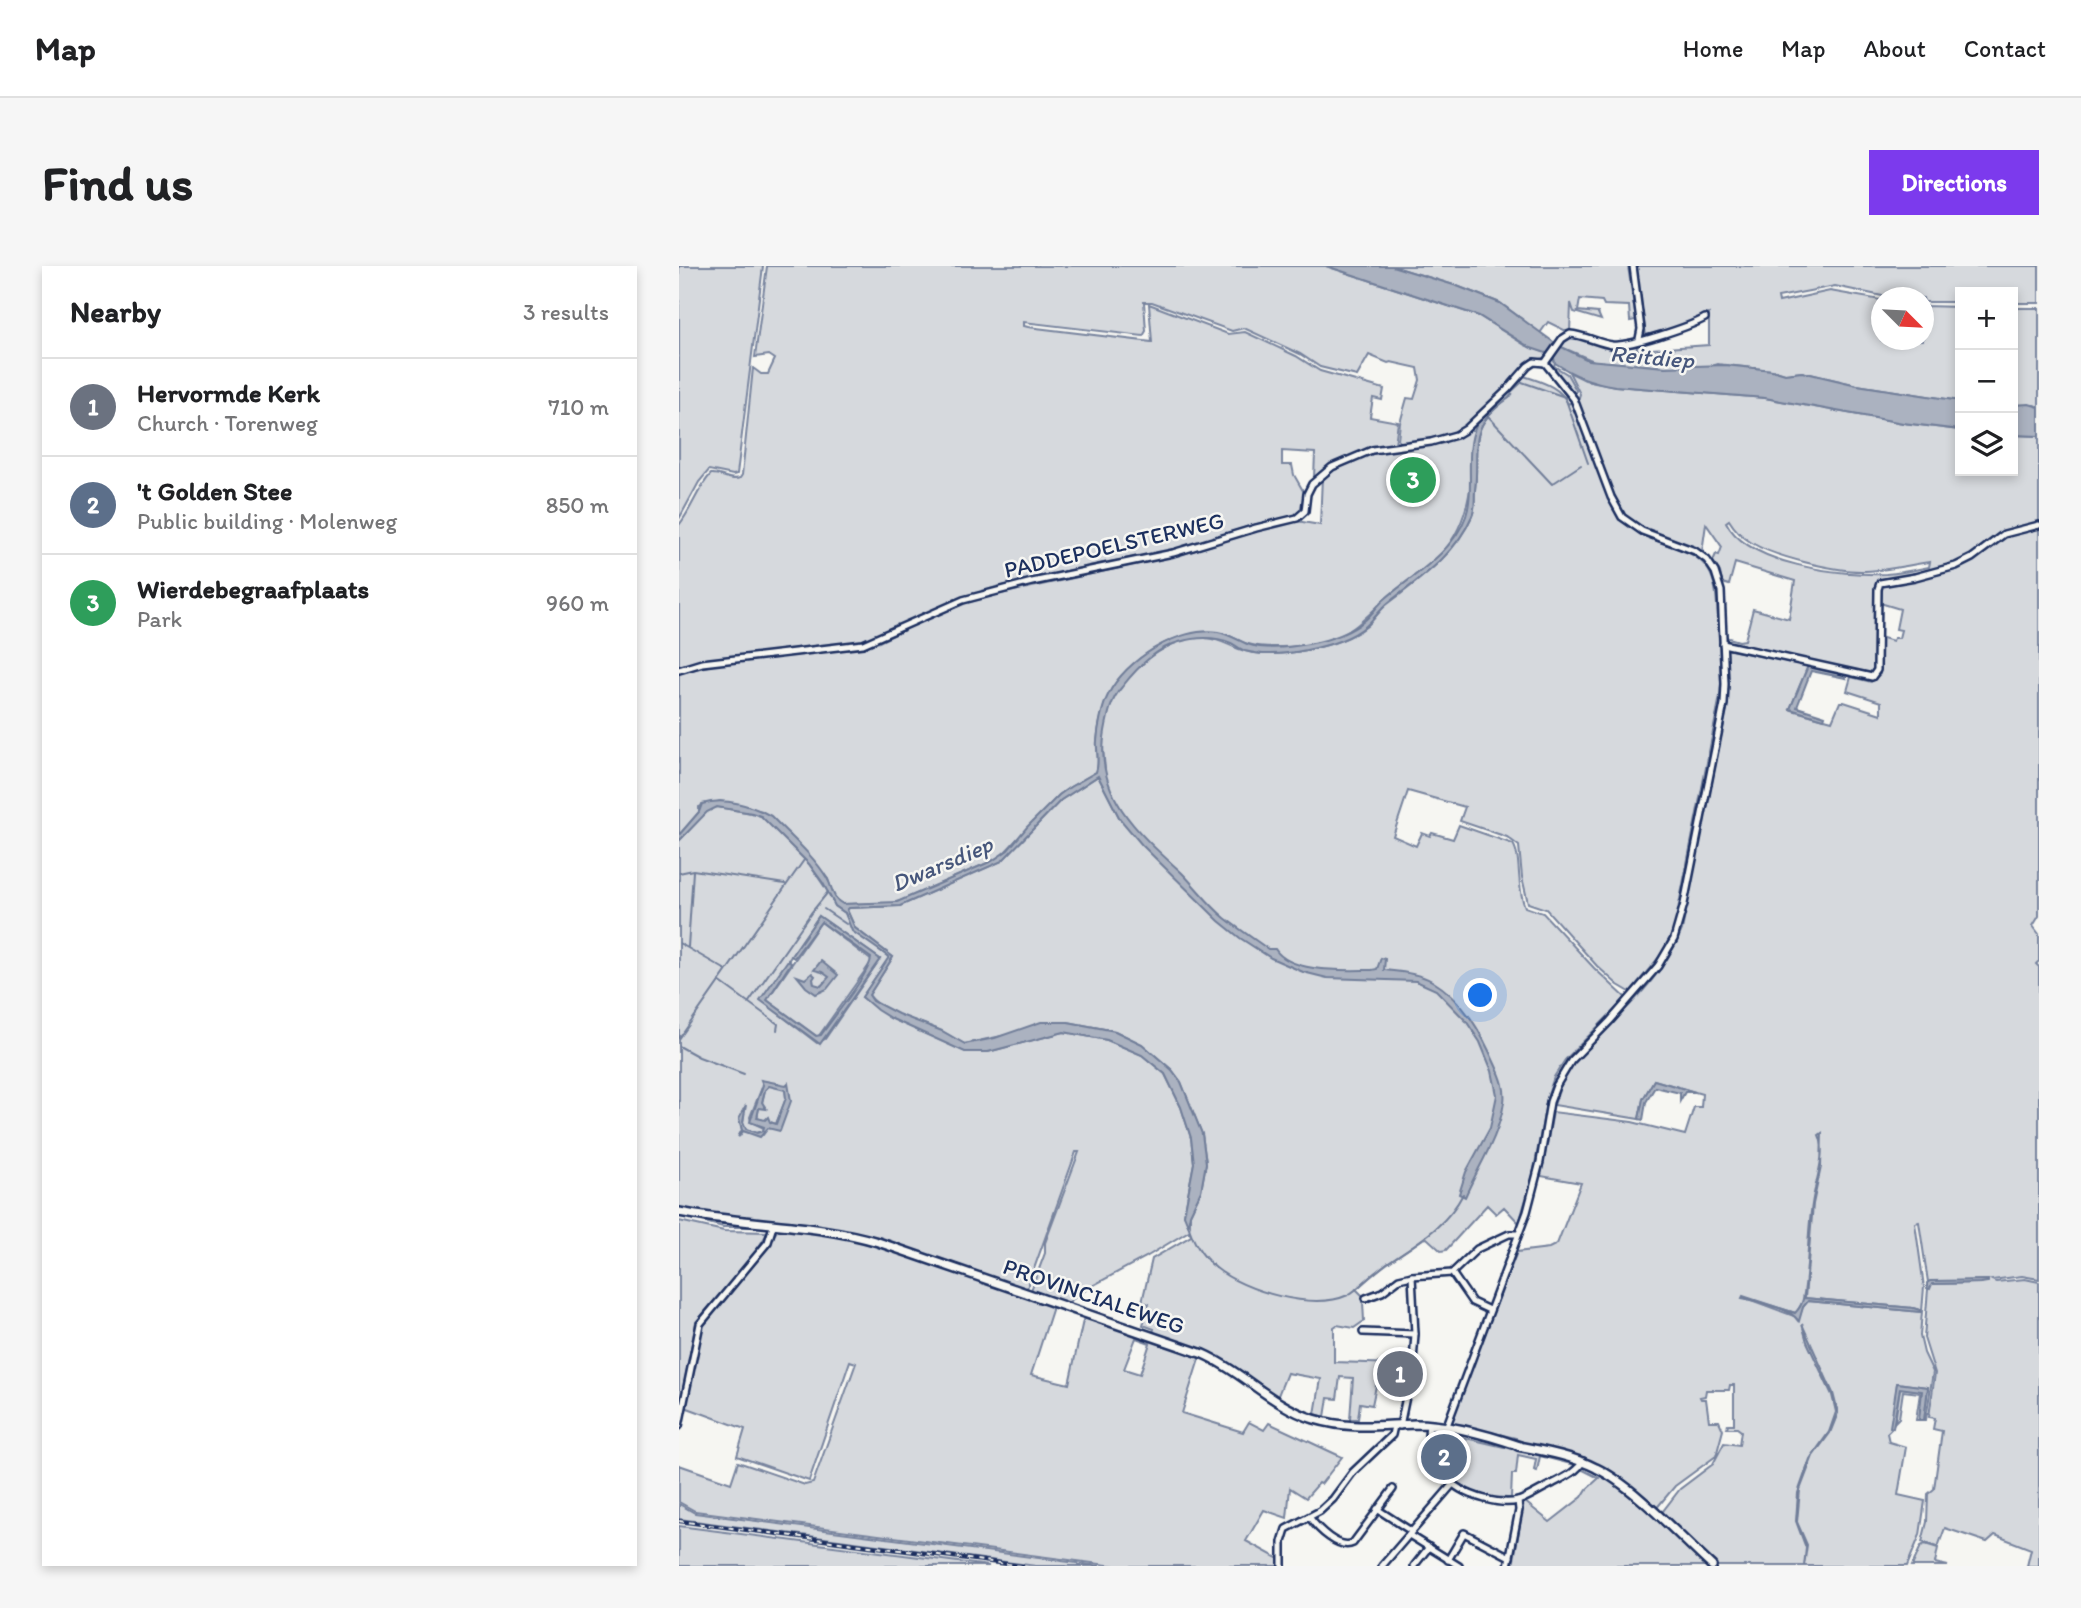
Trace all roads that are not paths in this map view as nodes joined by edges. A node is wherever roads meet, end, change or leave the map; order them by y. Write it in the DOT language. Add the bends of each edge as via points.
graph roads {
  1 [pos="1633,266"];
  2 [pos="1705,318"];
  3 [pos="1639,339"];
  4 [pos="1545,363"];
  5 [pos="2039,525"];
  6 [pos="1723,644"];
  7 [pos="679,670"];
  8 [pos="679,1212"];
  9 [pos="773,1226"];
  10 [pos="1517,1234"];
  11 [pos="1452,1273"];
  12 [pos="1412,1276"];
  13 [pos="1366,1298"];
  14 [pos="1489,1310"];
  15 [pos="1363,1332"];
  16 [pos="1415,1334"];
  17 [pos="1429,1425"];
  18 [pos="679,1426"];
  19 [pos="1397,1426"];
  20 [pos="1446,1427"];
  21 [pos="1583,1461"];
  22 [pos="1451,1485"];
  23 [pos="1393,1489"];
  24 [pos="1518,1501"];
  25 [pos="1377,1509"];
  26 [pos="1310,1518"];
  27 [pos="1410,1533"];
  28 [pos="1429,1547"];
  29 [pos="1510,1557"];
  30 [pos="1448,1560"];
  31 [pos="1282,1566"];
  32 [pos="1381,1566"];
  33 [pos="1413,1566"];
  34 [pos="1459,1566"];
  35 [pos="1508,1566"];
  36 [pos="1712,1566"];
  1 -- 3 [label="street"];
  2 -- 3 [label="street"];
  3 -- 4 [label="street" via="1618,345 1572,334 1564,337"];
  4 -- 6 [label="street" via="1574,399 1622,517 1642,531 1695,551 1713,568 1721,591"];
  4 -- 7 [label="street, PADDEPOELSTERWEG" via="1528,366 1457,435 1371,450 1332,467 1312,484 1306,509 1297,518 1173,553 1006,588 952,604 863,644 714,661"];
  5 -- 6 [label="street" via="2004,534 1955,566 1880,583 1877,670 1872,677"];
  6 -- 10 [label="street" via="1724,704 1677,932 1658,966 1561,1074 1550,1102 1527,1212"];
  8 -- 9 [label="main road, PROVINCIALEWEG"];
  9 -- 18 [label="street" via="768,1242 700,1324"];
  9 -- 19 [label="main road, PROVINCIALEWEG" via="824,1229 863,1238 1193,1350 1311,1418 1353,1426"];
  10 -- 11 [label="street" via="1477,1249"];
  10 -- 14 [label="street"];
  11 -- 12 [label="street"];
  11 -- 14 [label="street" via="1472,1302"];
  12 -- 13 [label="street"];
  12 -- 16 [label="street"];
  14 -- 20 [label="street"];
  15 -- 16 [label="street"];
  16 -- 19 [label="street" via="1413,1365"];
  17 -- 19 [label="main road, PROVINCIALEWEG"];
  17 -- 20 [label="main road, PROVINCIALEWEG"];
  17 -- 22 [label="street" via="1431,1454"];
  19 -- 26 [label="street" via="1333,1499"];
  20 -- 21 [label="main road, PROVINCIALEWEG"];
  21 -- 24 [label="street" via="1564,1478"];
  21 -- 36 [label="main road, PROVINCIALEWEG" via="1616,1480"];
  22 -- 24 [label="street" via="1482,1499"];
  22 -- 27 [label="street"];
  23 -- 25 [label="street"];
  24 -- 29 [label="street"];
  25 -- 26 [label="street" via="1349,1546"];
  25 -- 27 [label="street"];
  26 -- 31 [label="street" via="1285,1531"];
  27 -- 28 [label="street"];
  27 -- 32 [label="street"];
  28 -- 30 [label="street"];
  28 -- 33 [label="street"];
  29 -- 30 [label="street" via="1464,1533"];
  29 -- 35 [label="street"];
  30 -- 34 [label="street"];
}
